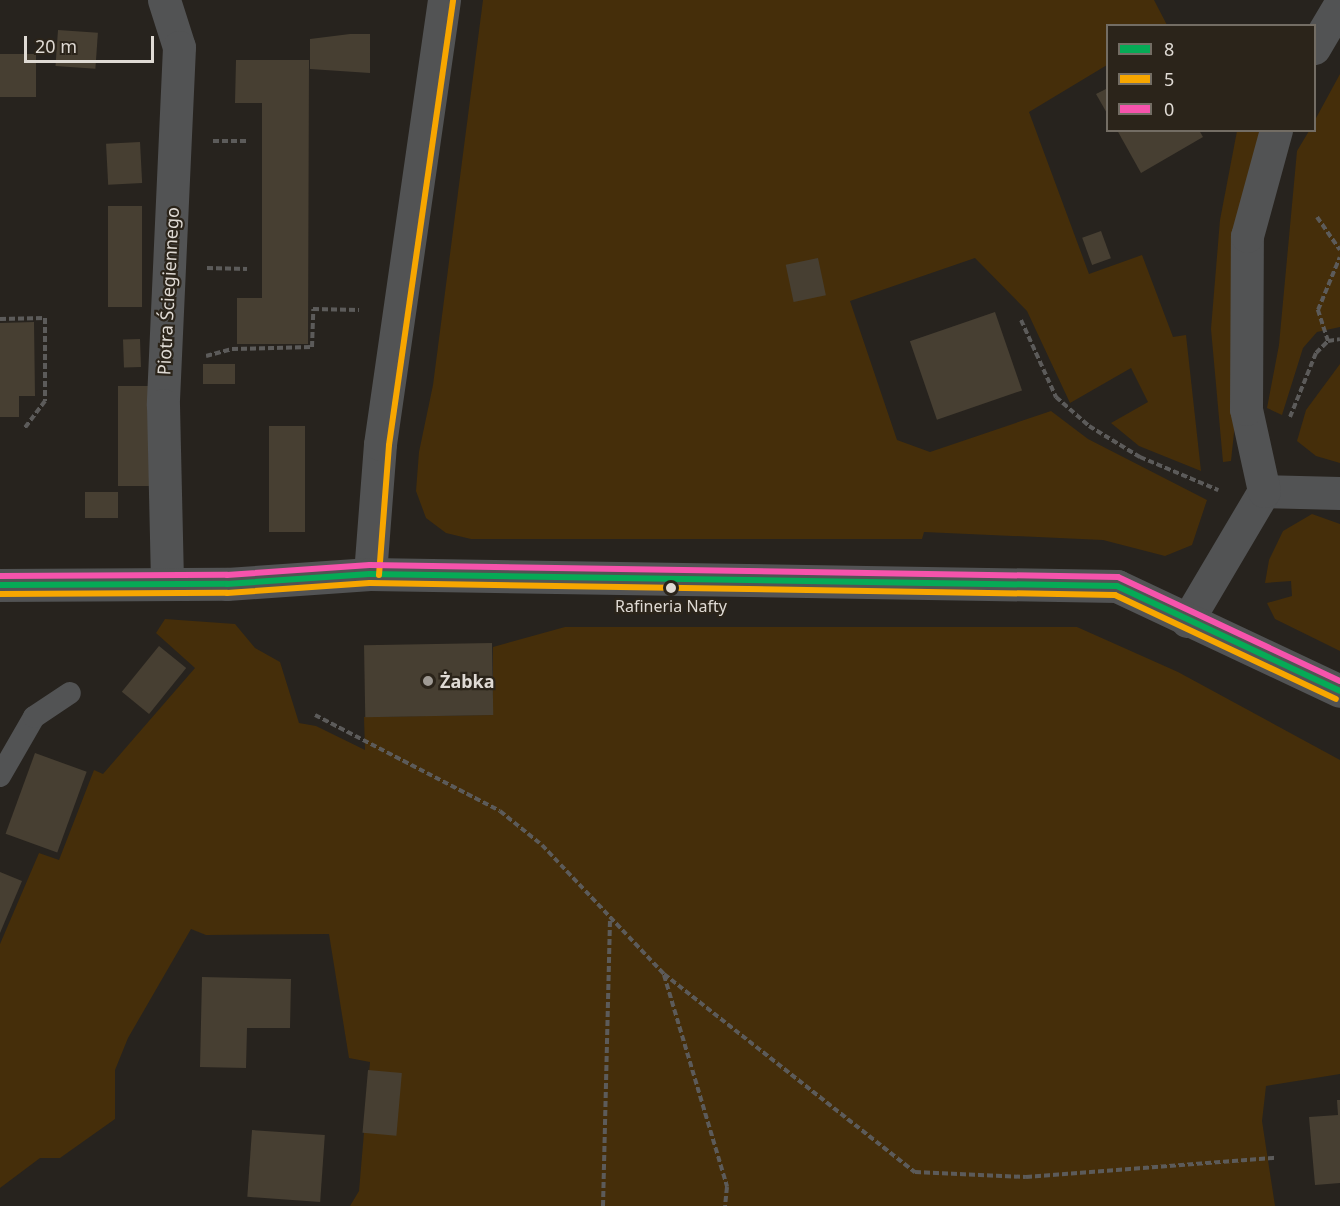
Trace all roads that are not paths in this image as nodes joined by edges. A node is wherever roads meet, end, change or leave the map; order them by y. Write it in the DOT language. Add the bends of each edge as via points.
graph roads {
  1 [pos="164,0"];
  2 [pos="444,0"];
  3 [pos="1340,4"];
  4 [pos="1316,45"];
  5 [pos="1275,132"];
  6 [pos="1340,493"];
  7 [pos="1259,498"];
  8 [pos="370,574"];
  9 [pos="167,584"];
  10 [pos="0,585"];
  11 [pos="1187,621"];
  12 [pos="1340,691"];
  13 [pos="70,693"];
  14 [pos="0,776"];
  1 -- 9 [label="street, Piotra Ściegiennego" via="179,47 163,405"];
  2 -- 8 [label="street" via="380,444"];
  3 -- 4 [label="street"];
  5 -- 7 [label="street" via="1247,236 1246,409"];
  6 -- 7 [label="street"];
  7 -- 11 [label="street"];
  8 -- 9 [label="street"];
  8 -- 11 [label="street" via="1117,586"];
  9 -- 10 [label="street"];
  11 -- 12 [label="street"];
  13 -- 14 [label="lane" via="34,717"];
}
